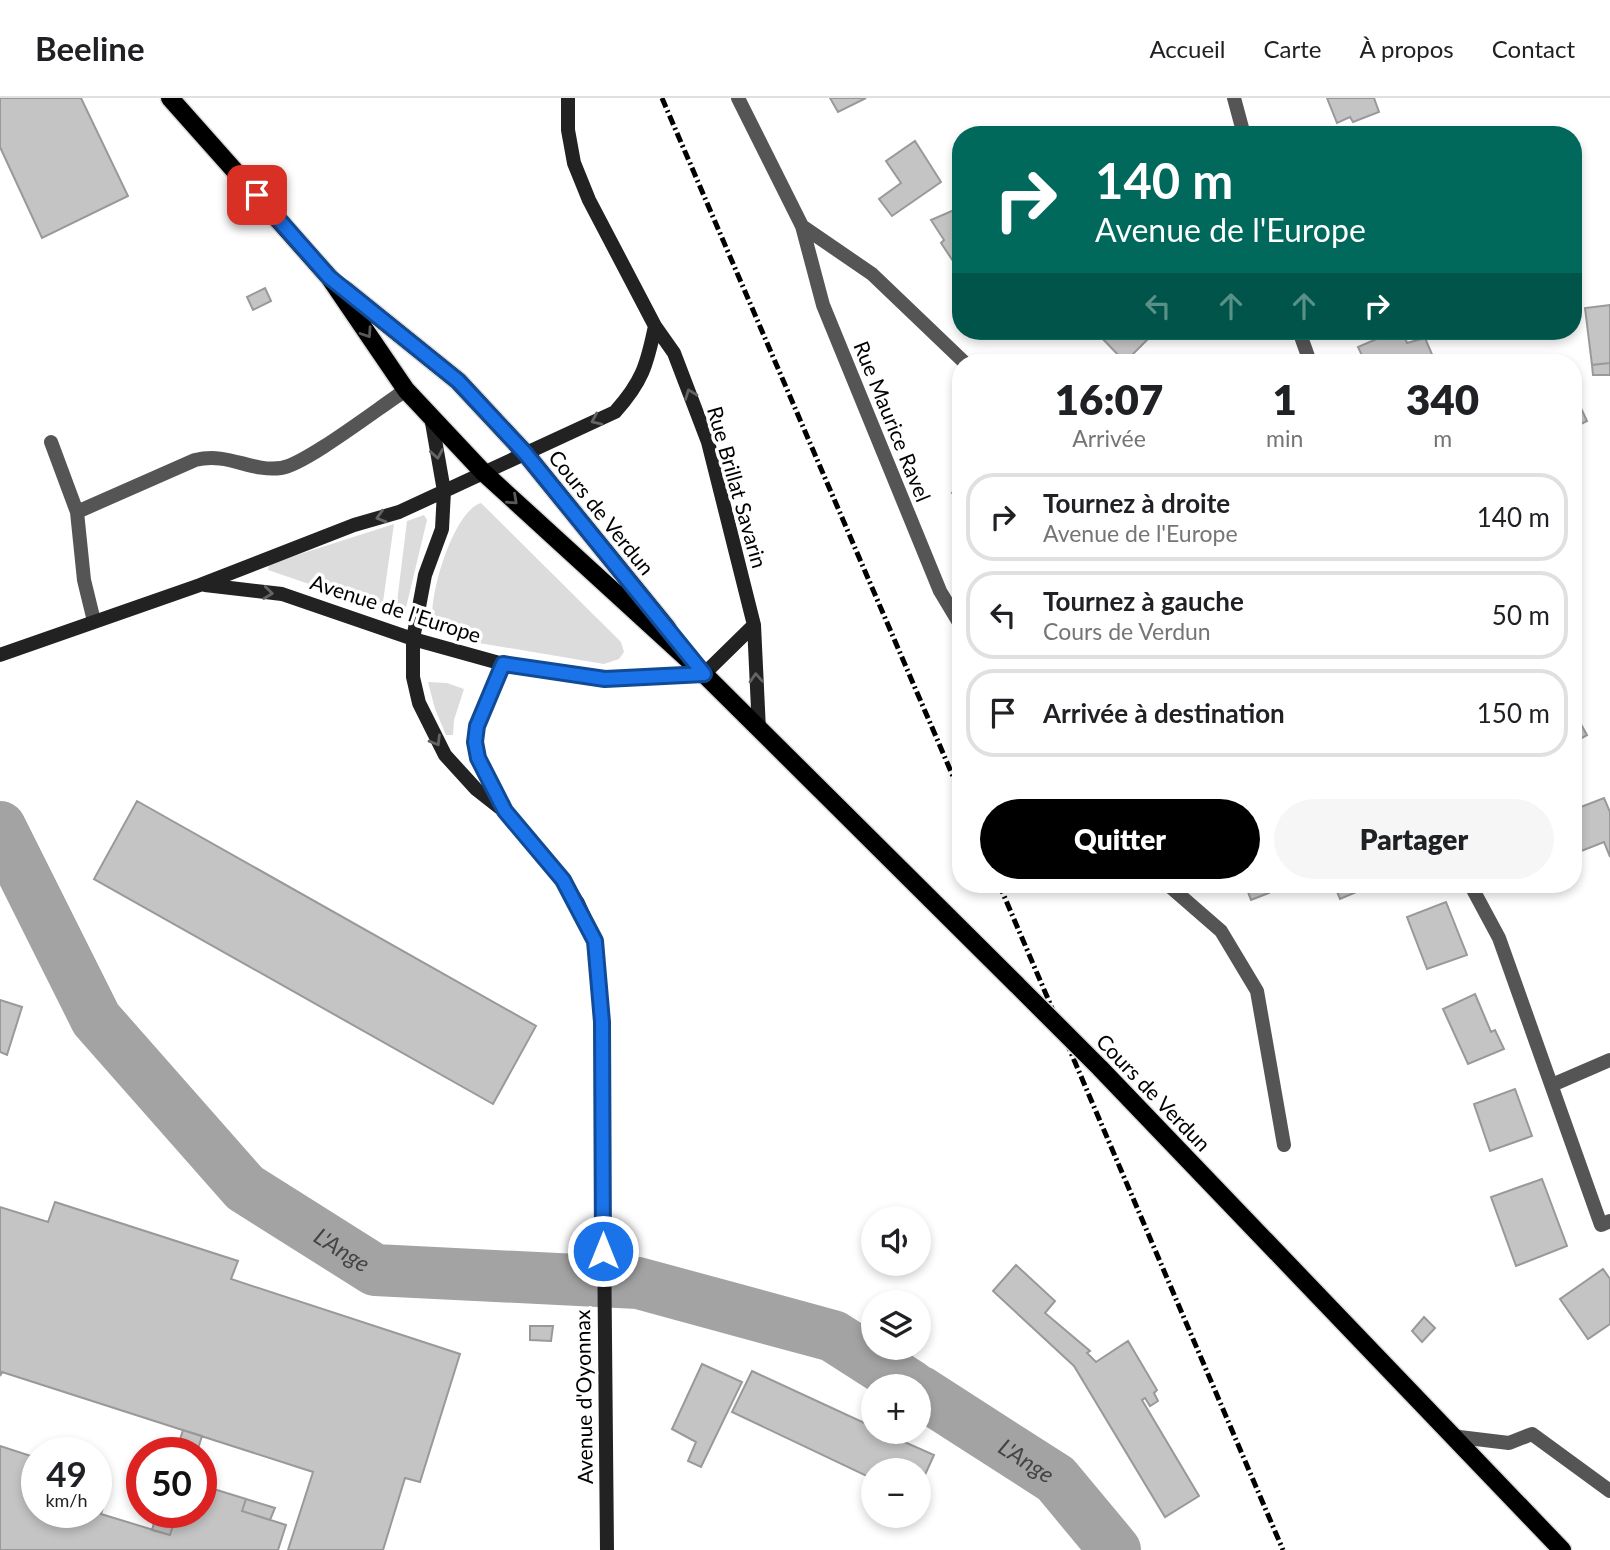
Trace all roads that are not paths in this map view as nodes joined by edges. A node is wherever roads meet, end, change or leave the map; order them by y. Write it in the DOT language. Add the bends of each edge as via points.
graph roads {
  1 [pos="170,98"];
  2 [pos="568,98"];
  3 [pos="738,98"];
  4 [pos="1234,98"];
  5 [pos="1242,126"];
  6 [pos="802,226"];
  7 [pos="329,277"];
  8 [pos="655,326"];
  9 [pos="956,354"];
  10 [pos="406,390"];
  11 [pos="430,417"];
  12 [pos="51,442"];
  13 [pos="525,453"];
  14 [pos="483,472"];
  15 [pos="444,491"];
  16 [pos="77,512"];
  17 [pos="200,585"];
  18 [pos="952,611"];
  19 [pos="94,621"];
  20 [pos="754,625"];
  21 [pos="412,639"];
  22 [pos="0,655"];
  23 [pos="503,664"];
  24 [pos="704,674"];
  25 [pos="759,730"];
  26 [pos="505,811"];
  27 [pos="1177,893"];
  28 [pos="1475,893"];
  29 [pos="1610,1060"];
  30 [pos="1552,1085"];
  31 [pos="1284,1145"];
  32 [pos="1610,1221"];
  33 [pos="1451,1436"];
  34 [pos="1610,1491"];
  35 [pos="607,1550"];
  36 [pos="1562,1550"];
  1 -- 7 [label="main road, Cours de Verdun"];
  2 -- 8 [label="main road, Rue Brillat Savarin" via="574,163"];
  3 -- 6 [label="street, Rue Maurice Ravel"];
  4 -- 5 [label="street"];
  6 -- 9 [label="street" via="872,274"];
  6 -- 18 [label="street, Rue Maurice Ravel" via="823,305"];
  7 -- 10 [label="main road, Cours de Verdun, one-way"];
  7 -- 13 [label="main road, Cours de Verdun" via="458,381"];
  8 -- 13 [label="main road, one-way" via="637,388 615,412"];
  20 -- 8 [label="main road, Rue Brillat Savarin, one-way" via="708,442 674,353"];
  10 -- 11 [label="main road, Cours de Verdun"];
  10 -- 16 [label="street" via="281,468 212,456"];
  11 -- 14 [label="main road, Cours de Verdun"];
  11 -- 15 [label="main road, one-way"];
  12 -- 16 [label="street"];
  13 -- 14 [label="main road, Avenue de l'Europe"];
  13 -- 24 [label="main road, Cours de Verdun"];
  14 -- 15 [label="main road, Avenue de l'Europe"];
  14 -- 24 [label="main road, Cours de Verdun, one-way"];
  15 -- 17 [label="main road, Avenue de l'Europe, one-way"];
  15 -- 21 [label="main road, Avenue d'Oyonnax" via="442,529 425,575"];
  16 -- 19 [label="street" via="84,580"];
  17 -- 19 [label="main road, Avenue de l'Europe"];
  17 -- 21 [label="main road, Avenue de l'Europe, one-way" via="282,594"];
  19 -- 22 [label="main road, Avenue de l'Europe"];
  20 -- 24 [label="main road"];
  25 -- 20 [label="main road, Rue Brillat Savarin, one-way"];
  21 -- 23 [label="main road, Avenue de l'Europe"];
  21 -- 26 [label="main road, Avenue d'Oyonnax, one-way" via="414,677 430,731 476,789"];
  23 -- 24 [label="main road, Avenue de l'Europe" via="605,679"];
  23 -- 26 [label="main road, Avenue d'Oyonnax" via="477,726 475,742 478,758"];
  24 -- 25 [label="main road, Cours de Verdun"];
  25 -- 33 [label="main road, Cours de Verdun, bridge" via="1100,1068"];
  26 -- 35 [label="main road, Avenue d'Oyonnax" via="563,880 595,941 602,1022"];
  27 -- 31 [label="street" via="1221,931 1257,991"];
  28 -- 30 [label="street" via="1499,938"];
  29 -- 30 [label="street"];
  30 -- 32 [label="street" via="1601,1225"];
  33 -- 34 [label="street" via="1509,1443 1532,1434"];
  33 -- 36 [label="main road, Cours de Verdun"];
}
